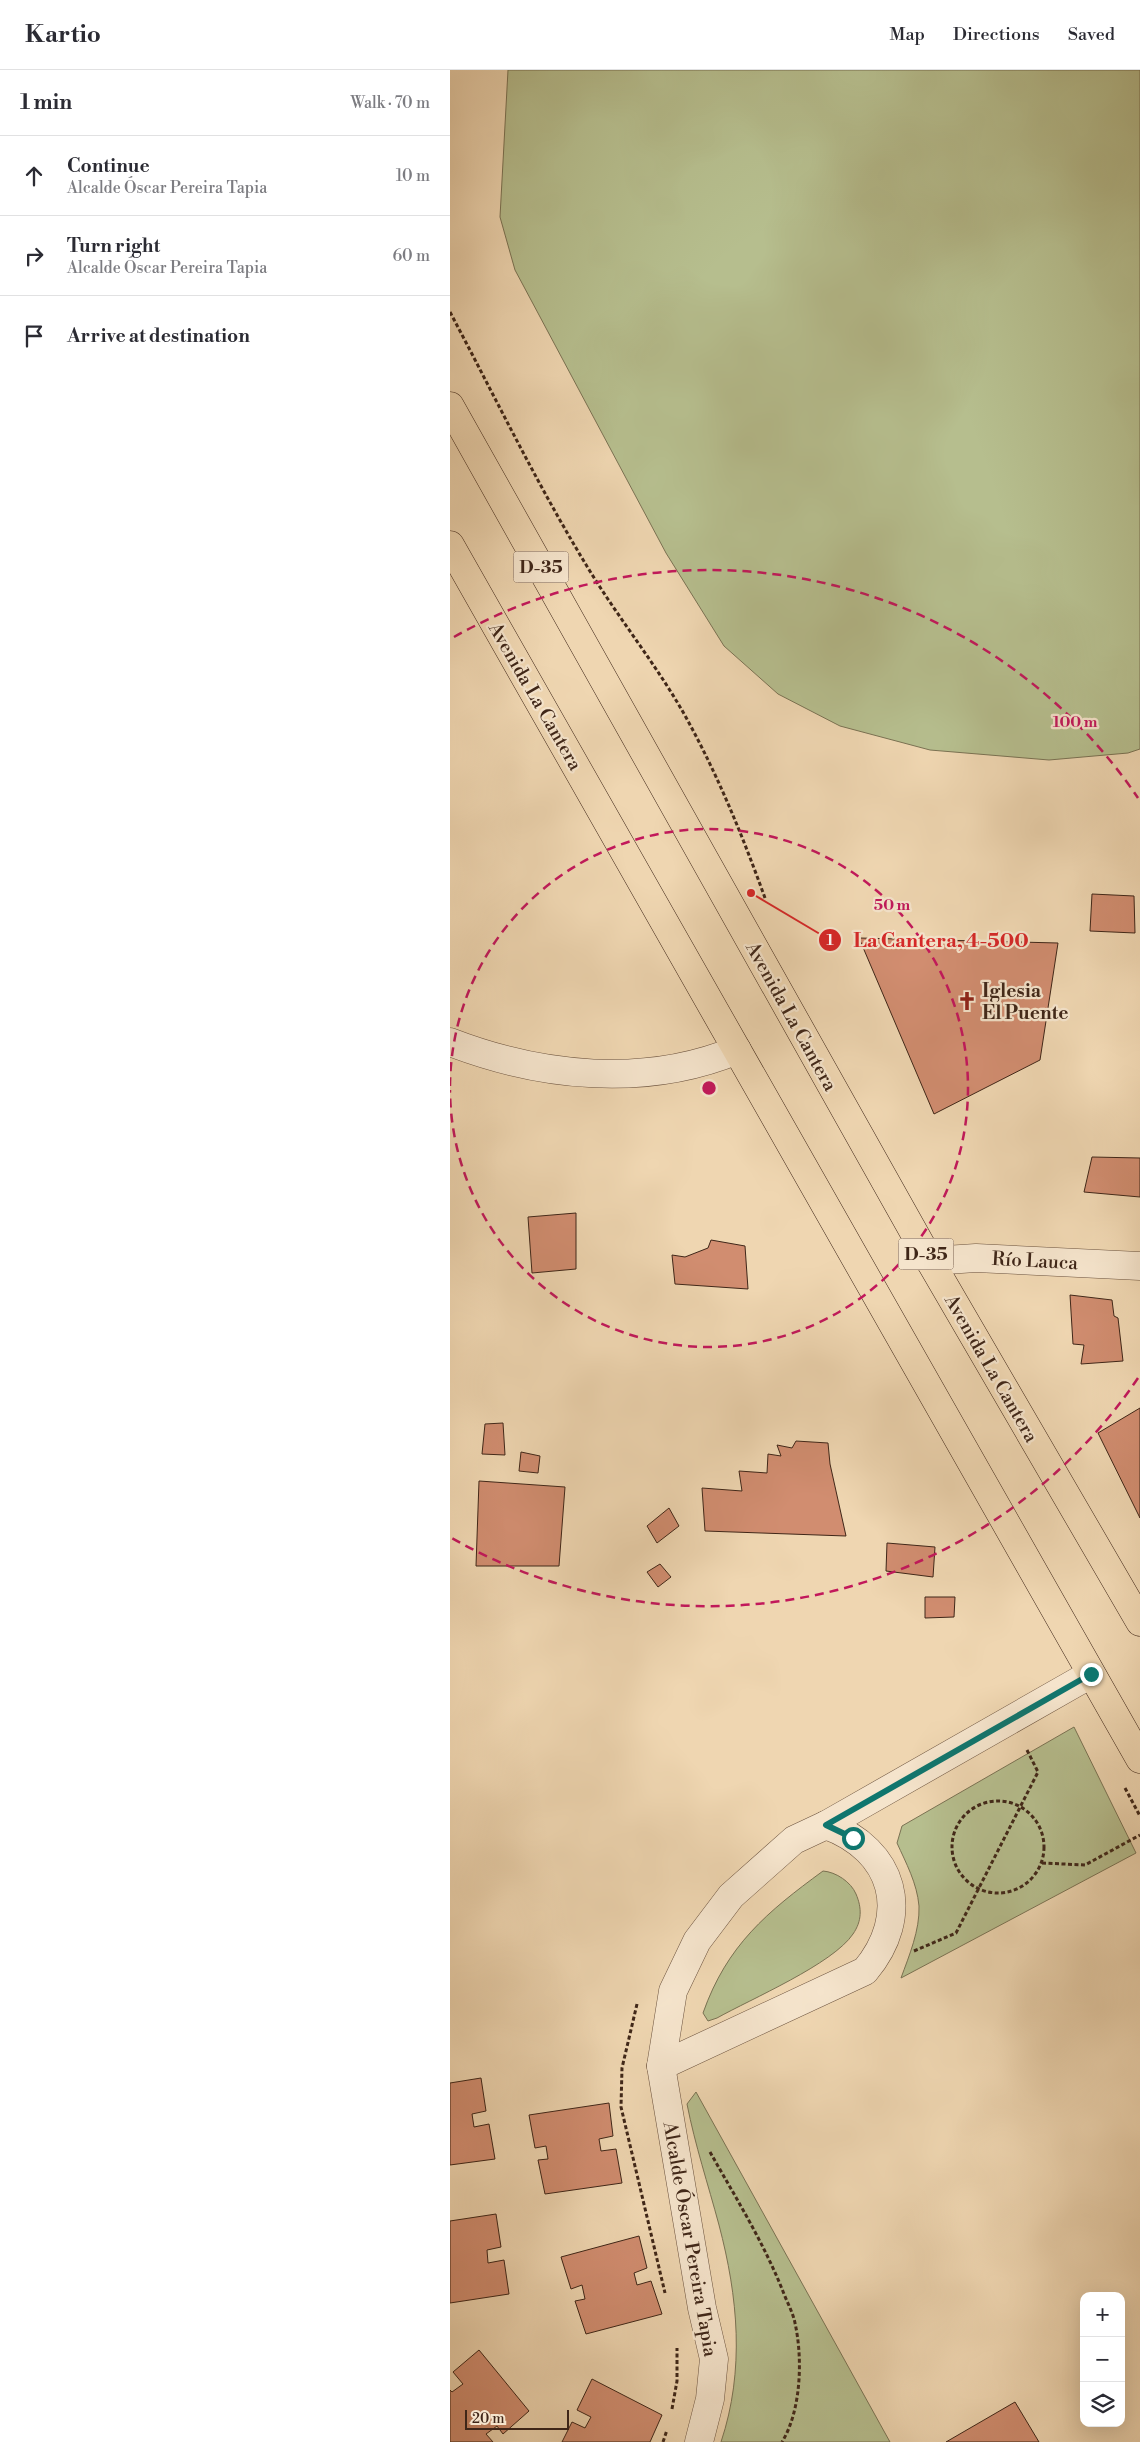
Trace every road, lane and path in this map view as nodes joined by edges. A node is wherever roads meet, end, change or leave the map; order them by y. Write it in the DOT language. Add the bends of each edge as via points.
graph roads {
  1 [pos="450,312"];
  2 [pos="450,406"];
  3 [pos="450,545"];
  4 [pos="768,908"];
  5 [pos="450,1042"];
  6 [pos="737,1050"];
  7 [pos="930,1261"];
  8 [pos="1140,1266"];
  9 [pos="1140,1622"];
  10 [pos="1091,1674"];
  11 [pos="1011,1720"];
  12 [pos="1140,1759"];
  13 [pos="1020,1806"];
  14 [pos="826,1825"];
  15 [pos="1140,1835"];
  16 [pos="1042,1863"];
  17 [pos="979,1889"];
  18 [pos="910,1952"];
  19 [pos="661,2066"];
  20 [pos="706,2146"];
  21 [pos="699,2442"];
  22 [pos="782,2442"];
  1 -- 4 [label="path" via="585,563 688,720 738,824"];
  2 -- 7 [label="highway, Avenida La Cantera / D-35"];
  3 -- 6 [label="highway, Avenida La Cantera"];
  5 -- 6 [label="street" via="522,1065 564,1072 610,1074 683,1068"];
  6 -- 10 [label="highway, Avenida La Cantera"];
  7 -- 8 [label="street, Río Lauca" via="976,1258"];
  7 -- 9 [label="highway, Avenida La Cantera / D-35"];
  10 -- 11 [label="street, Alcalde Óscar Pereira Tapia"];
  10 -- 12 [label="highway, Avenida La Cantera"];
  11 -- 13 [label="path" via="1038,1772"];
  11 -- 14 [label="street, Alcalde Óscar Pereira Tapia"];
  13 -- 16 [label="path" via="1041,1830 1045,1847"];
  13 -- 17 [label="path"];
  13 -- 17 [label="path" via="1004,1801 987,1803 968,1813 955,1830 952,1844 954,1859 960,1872"];
  14 -- 19 [label="street, Alcalde Óscar Pereira Tapia" via="794,1840 762,1867 731,1896 697,1941 672,1990"];
  14 -- 19 [label="street" via="844,1831 860,1842 884,1872 890,1890 891,1917 885,1943 876,1958 865,1971"];
  15 -- 16 [label="path" via="1085,1865"];
  16 -- 17 [label="path" via="1033,1878 1020,1888 1004,1893"];
  17 -- 18 [label="path" via="956,1933"];
  19 -- 21 [label="street, Alcalde Óscar Pereira Tapia" via="702,2308 714,2359 710,2399"];
  20 -- 22 [label="path" via="775,2270 795,2323 800,2369 797,2399 791,2427"];
}
